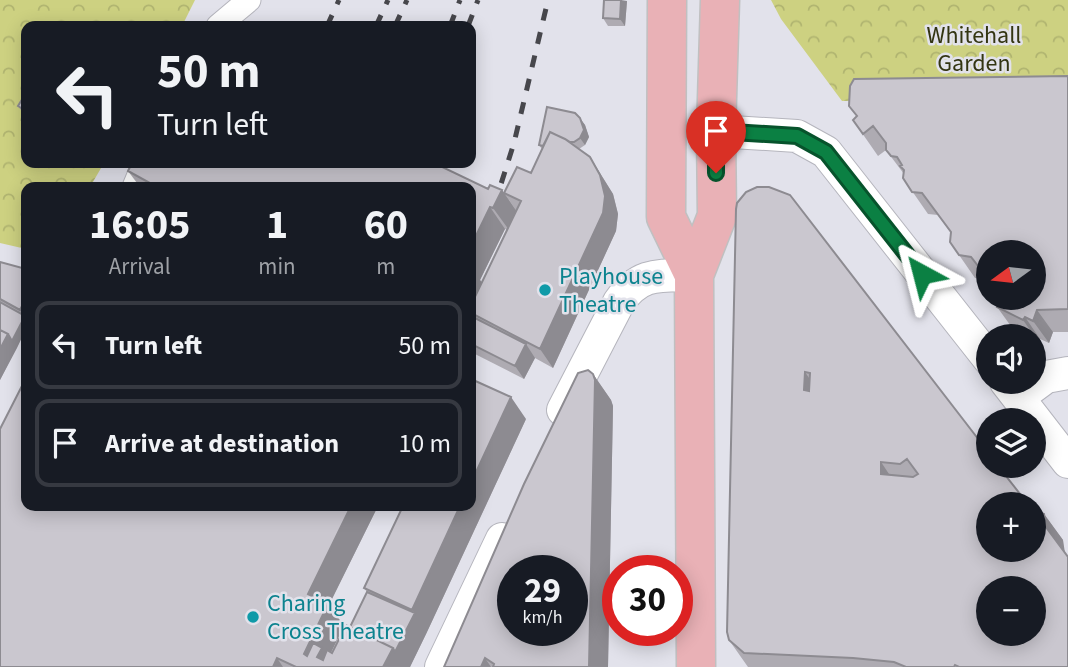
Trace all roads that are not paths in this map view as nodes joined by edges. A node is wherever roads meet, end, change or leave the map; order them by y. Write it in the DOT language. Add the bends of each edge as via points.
graph roads {
  1 [pos="249,0"];
  2 [pos="667,0"];
  3 [pos="720,0"];
  4 [pos="224,21"];
  5 [pos="665,107"];
  6 [pos="716,131"];
  7 [pos="694,275"];
  8 [pos="976,342"];
  9 [pos="1068,373"];
  10 [pos="1046,377"];
  11 [pos="1016,394"];
  12 [pos="554,430"];
  13 [pos="1068,462"];
  14 [pos="512,517"];
  15 [pos="441,667"];
  16 [pos="696,667"];
  1 -- 4 [label="street"];
  2 -- 5 [label="main road"];
  3 -- 6 [label="main road"];
  5 -- 6 [label="main road"];
  5 -- 7 [label="main road" via="666,217"];
  6 -- 7 [label="main road" via="717,216"];
  6 -- 8 [label="street" via="797,136 826,152"];
  7 -- 12 [label="street" via="659,276 629,288"];
  7 -- 16 [label="main road"];
  9 -- 10 [label="street"];
  11 -- 13 [label="street"];
  14 -- 15 [label="street"];
}
